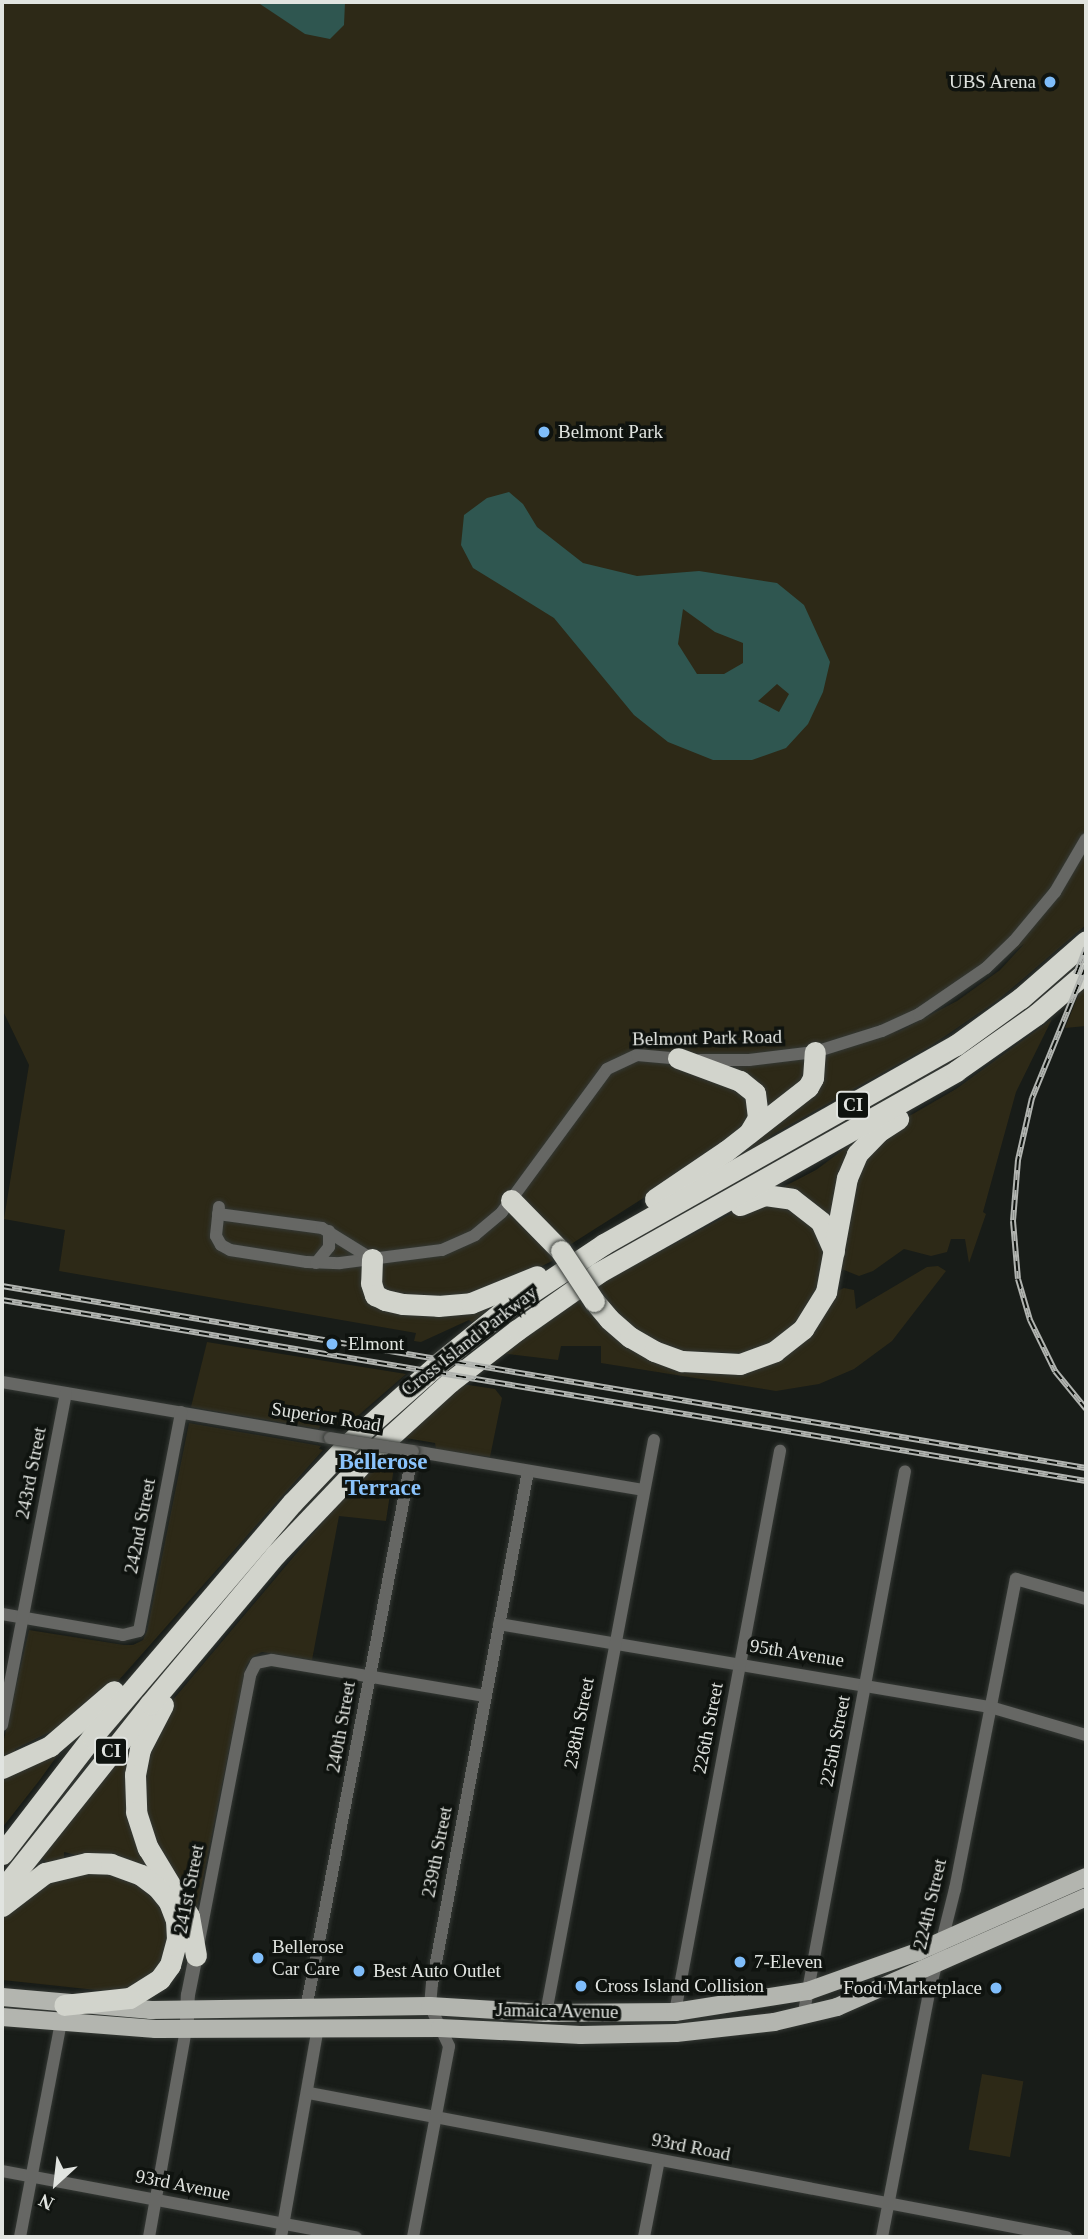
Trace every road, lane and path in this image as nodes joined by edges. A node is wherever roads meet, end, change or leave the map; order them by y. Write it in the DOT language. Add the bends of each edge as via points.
graph roads {
  1 [pos="1086,839"];
  2 [pos="1086,942"];
  3 [pos="1086,972"];
  4 [pos="815,1052"];
  5 [pos="678,1058"];
  6 [pos="957,1071"];
  7 [pos="749,1133"];
  8 [pos="511,1200"];
  9 [pos="695,1218"];
  10 [pos="329,1231"];
  11 [pos="604,1244"];
  12 [pos="834,1251"];
  13 [pos="372,1259"];
  14 [pos="562,1261"];
  15 [pos="316,1263"];
  16 [pos="2,1382"];
  17 [pos="66,1393"];
  18 [pos="181,1412"];
  19 [pos="654,1440"];
  20 [pos="413,1451"];
  21 [pos="780,1451"];
  22 [pos="528,1471"];
  23 [pos="905,1471"];
  24 [pos="643,1490"];
  25 [pos="1086,1599"];
  26 [pos="2,1614"];
  27 [pos="223,1616"];
  28 [pos="23,1618"];
  29 [pos="499,1624"];
  30 [pos="184,1627"];
  31 [pos="614,1643"];
  32 [pos="740,1663"];
  33 [pos="370,1676"];
  34 [pos="865,1684"];
  35 [pos="485,1696"];
  36 [pos="990,1707"];
  37 [pos="2,1725"];
  38 [pos="1086,1735"];
  39 [pos="2,1769"];
  40 [pos="2,1854"];
  41 [pos="1086,1877"];
  42 [pos="2,1890"];
  43 [pos="1086,1897"];
  44 [pos="2,1906"];
  45 [pos="943,1940"];
  46 [pos="196,1955"];
  47 [pos="935,1966"];
  48 [pos="808,1991"];
  49 [pos="2,1997"];
  50 [pos="430,2006"];
  51 [pos="306,2009"];
  52 [pos="187,2011"];
  53 [pos="675,2012"];
  54 [pos="546,2013"];
  55 [pos="63,2014"];
  56 [pos="2,2017"];
  57 [pos="803,2017"];
  58 [pos="318,2028"];
  59 [pos="440,2028"];
  60 [pos="186,2030"];
  61 [pos="309,2093"];
  62 [pos="436,2118"];
  63 [pos="659,2160"];
  64 [pos="2,2171"];
  65 [pos="32,2176"];
  66 [pos="156,2199"];
  67 [pos="889,2204"];
  68 [pos="284,2223"];
  69 [pos="20,2237"];
  70 [pos="149,2237"];
  71 [pos="281,2237"];
  72 [pos="356,2237"];
  73 [pos="413,2237"];
  74 [pos="644,2237"];
  75 [pos="882,2237"];
  76 [pos="1066,2237"];
  1 -- 4 [label="street, Belmont Park Road" via="1042,909 986,968 919,1014 883,1031"];
  2 -- 11 [label="highway, Cross Island Parkway / CI" via="1021,998 956,1045"];
  3 -- 6 [label="highway, Cross Island Parkway / CI"];
  4 -- 5 [label="street, Belmont Park Road" via="748,1060"];
  4 -- 7 [label="highway" via="808,1087"];
  5 -- 7 [label="highway" via="740,1081 755,1093 758,1118"];
  5 -- 8 [label="street, Belmont Park Road" via="637,1055 607,1069"];
  6 -- 9 [label="highway, Cross Island Parkway / CI"];
  6 -- 12 [label="highway" via="878,1132 857,1154 847,1178"];
  7 -- 11 [label="highway" via="636,1211"];
  8 -- 13 [label="street, Belmont Park Road" via="485,1228 454,1245 427,1254"];
  8 -- 14 [label="highway"];
  9 -- 12 [label="highway" via="731,1210 765,1195 785,1196 814,1214"];
  9 -- 27 [label="highway, Cross Island Parkway / CI" via="598,1273 461,1373 343,1481"];
  10 -- 13 [label="street, Belmont Park Road"];
  10 -- 15 [label="street" via="329,1247"];
  10 -- 15 [label="street, Belmont Park Road" via="218,1210 216,1236 225,1248"];
  11 -- 14 [label="highway, Cross Island Parkway / CI"];
  12 -- 14 [label="highway, bridge" via="829,1284 810,1321 786,1344 751,1362 712,1365 667,1357 642,1345 618,1328"];
  13 -- 14 [label="highway" via="375,1294 393,1303 420,1306 471,1303"];
  13 -- 15 [label="street, Belmont Park Road"];
  14 -- 30 [label="highway, Cross Island Parkway / CI" via="378,1416 292,1503"];
  16 -- 17 [label="street, Superior Road"];
  17 -- 18 [label="street, Superior Road"];
  17 -- 28 [label="street, 243rd Street"];
  18 -- 20 [label="street, Superior Road, bridge"];
  18 -- 28 [label="street, 242nd Street" via="143,1619 136,1633"];
  19 -- 24 [label="street, 238th Street"];
  20 -- 22 [label="street, Superior Road"];
  20 -- 33 [label="street, 240th Street"];
  21 -- 32 [label="street, 226th Street"];
  22 -- 24 [label="street, Superior Road"];
  22 -- 29 [label="street, 239th Street"];
  23 -- 34 [label="street, 225th Street"];
  24 -- 31 [label="street, 238th Street"];
  25 -- 36 [label="street, 224th Street" via="1016,1579"];
  26 -- 28 [label="street"];
  27 -- 42 [label="highway, Cross Island Parkway / CI"];
  27 -- 46 [label="highway" via="150,1725 135,1775 136,1812 143,1837 184,1903"];
  28 -- 37 [label="street, 243rd Street"];
  29 -- 31 [label="street, 95th Avenue"];
  29 -- 35 [label="street, 239th Street"];
  30 -- 39 [label="highway" via="68,1733"];
  30 -- 40 [label="highway, Cross Island Parkway / CI"];
  31 -- 32 [label="street, 95th Avenue"];
  31 -- 54 [label="street, 238th Street"];
  32 -- 34 [label="street, 95th Avenue"];
  32 -- 53 [label="street, 226th Street"];
  33 -- 35 [label="street"];
  33 -- 46 [label="street, 241st Street" via="272,1660 256,1663"];
  33 -- 51 [label="street, 240th Street"];
  34 -- 36 [label="street, 95th Avenue"];
  34 -- 48 [label="street, 225th Street"];
  35 -- 50 [label="street, 239th Street"];
  36 -- 38 [label="street, 95th Avenue"];
  36 -- 45 [label="street, 224th Street"];
  41 -- 45 [label="main road, Jamaica Avenue"];
  43 -- 47 [label="main road, Jamaica Avenue"];
  44 -- 55 [label="highway" via="45,1873 87,1863 111,1864 141,1875 169,1902 177,1938 170,1965 160,1979 129,1998"];
  45 -- 47 [label="street, 224th Street"];
  45 -- 48 [label="main road, Jamaica Avenue"];
  46 -- 52 [label="street, 241st Street"];
  47 -- 57 [label="main road, Jamaica Avenue"];
  47 -- 67 [label="street, 224th Street"];
  48 -- 53 [label="main road, Jamaica Avenue"];
  48 -- 57 [label="street, 225th Street"];
  49 -- 55 [label="main road, Jamaica Avenue"];
  50 -- 51 [label="main road, Jamaica Avenue"];
  50 -- 54 [label="main road, Jamaica Avenue"];
  50 -- 59 [label="street"];
  51 -- 52 [label="main road, Jamaica Avenue"];
  52 -- 55 [label="main road, Jamaica Avenue"];
  52 -- 60 [label="street, 241st Street"];
  53 -- 54 [label="main road, Jamaica Avenue"];
  55 -- 56 [label="main road, Jamaica Avenue"];
  55 -- 60 [label="main road, Jamaica Avenue"];
  55 -- 65 [label="street"];
  57 -- 59 [label="main road, Jamaica Avenue" via="676,2033 535,2034"];
  58 -- 59 [label="main road, Jamaica Avenue"];
  58 -- 60 [label="main road, Jamaica Avenue"];
  58 -- 61 [label="street"];
  59 -- 62 [label="street" via="449,2046"];
  60 -- 66 [label="street, 241st Street"];
  61 -- 62 [label="street, 93rd Road"];
  61 -- 68 [label="street"];
  62 -- 63 [label="street, 93rd Road"];
  62 -- 73 [label="street"];
  63 -- 67 [label="street, 93rd Road"];
  63 -- 74 [label="street"];
  64 -- 65 [label="street, 93rd Avenue"];
  65 -- 66 [label="street, 93rd Avenue"];
  65 -- 69 [label="street"];
  66 -- 68 [label="street, 93rd Avenue"];
  66 -- 70 [label="street, 241st Street"];
  67 -- 75 [label="street, 224th Street"];
  67 -- 76 [label="street, 93rd Road"];
  68 -- 71 [label="street"];
  68 -- 72 [label="street, 93rd Avenue"];
}
